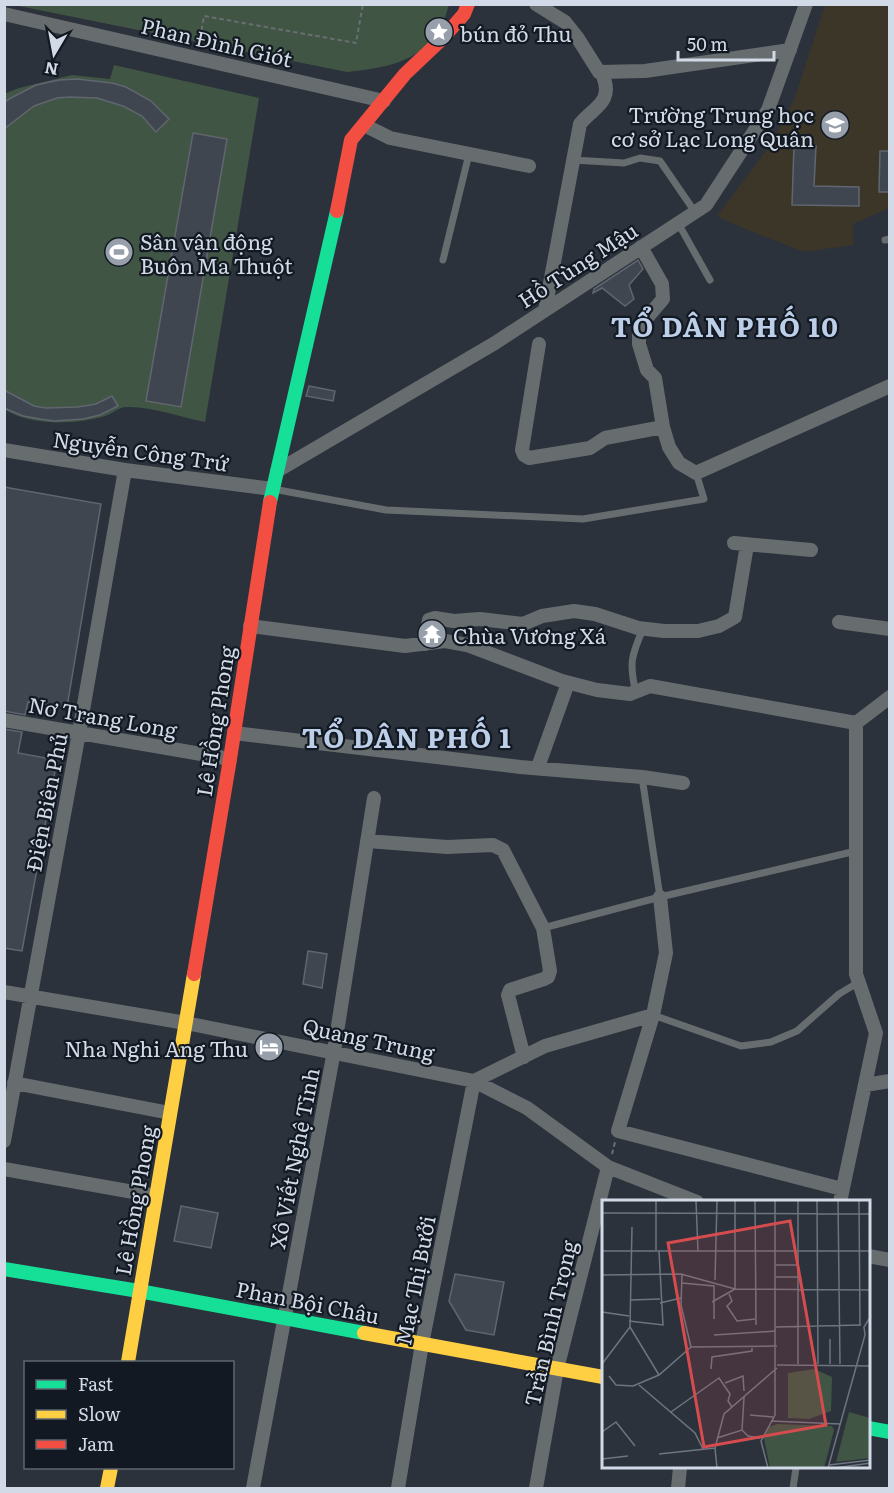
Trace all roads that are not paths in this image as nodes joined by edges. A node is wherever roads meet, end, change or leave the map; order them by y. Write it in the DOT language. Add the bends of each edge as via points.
graph roads {
  1 [pos="468,4"];
  2 [pos="477,4"];
  3 [pos="536,4"];
  4 [pos="807,4"];
  5 [pos="4,15"];
  6 [pos="790,50"];
  7 [pos="601,74"];
  8 [pos="384,101"];
  9 [pos="364,125"];
  10 [pos="469,154"];
  11 [pos="573,160"];
  12 [pos="529,166"];
  13 [pos="695,212"];
  14 [pos="678,223"];
  15 [pos="641,247"];
  16 [pos="443,260"];
  17 [pos="710,280"];
  18 [pos="545,310"];
  19 [pos="539,344"];
  20 [pos="890,386"];
  21 [pos="663,427"];
  22 [pos="4,450"];
  23 [pos="125,470"];
  24 [pos="277,471"];
  25 [pos="696,473"];
  26 [pos="272,489"];
  27 [pos="811,550"];
  28 [pos="839,622"];
  29 [pos="250,626"];
  30 [pos="643,629"];
  31 [pos="890,629"];
  32 [pos="425,644"];
  33 [pos="568,683"];
  34 [pos="636,693"];
  35 [pos="890,697"];
  36 [pos="4,720"];
  37 [pos="856,723"];
  38 [pos="79,733"];
  39 [pos="234,733"];
  40 [pos="230,759"];
  41 [pos="538,767"];
  42 [pos="642,777"];
  43 [pos="683,783"];
  44 [pos="374,798"];
  45 [pos="368,841"];
  46 [pos="856,851"];
  47 [pos="660,897"];
  48 [pos="543,928"];
  49 [pos="859,982"];
  50 [pos="4,992"];
  51 [pos="30,996"];
  52 [pos="653,1015"];
  53 [pos="186,1023"];
  54 [pos="334,1051"];
  55 [pos="524,1057"];
  56 [pos="474,1081"];
  57 [pos="890,1081"];
  58 [pos="14,1083"];
  59 [pos="865,1085"];
  60 [pos="170,1113"];
  61 [pos="4,1141"];
  62 [pos="608,1167"];
  63 [pos="4,1169"];
  64 [pos="156,1196"];
  65 [pos="841,1196"];
  66 [pos="692,1200"];
  67 [pos="870,1256"];
  68 [pos="890,1260"];
  69 [pos="4,1269"];
  70 [pos="140,1291"];
  71 [pos="284,1318"];
  72 [pos="422,1344"];
  73 [pos="128,1361"];
  74 [pos="557,1369"];
  75 [pos="602,1377"];
  76 [pos="870,1428"];
  77 [pos="890,1432"];
  78 [pos="111,1469"];
  79 [pos="680,1469"];
  80 [pos="796,1469"];
  81 [pos="107,1488"];
  82 [pos="253,1488"];
  83 [pos="398,1488"];
  84 [pos="536,1488"];
  85 [pos="678,1488"];
  86 [pos="793,1488"];
  1 -- 8 [label="street, Lê Hồng Phong" via="464,14"];
  2 -- 8 [label="street, Lê Hồng Phong" via="473,18 452,43 411,84"];
  3 -- 7 [label="street" via="565,22"];
  4 -- 6 [label="street, Hồ Tùng Mậu"];
  5 -- 8 [label="street, Phan Đình Giót"];
  6 -- 7 [label="street"];
  6 -- 13 [label="street, Hồ Tùng Mậu" via="768,110 706,205"];
  7 -- 11 [label="street" via="606,87 603,100 579,123"];
  8 -- 9 [label="street, Lê Hồng Phong"];
  9 -- 10 [label="street" via="390,138"];
  9 -- 24 [label="street, Lê Hồng Phong" via="351,140"];
  10 -- 12 [label="street"];
  10 -- 16 [label="lane"];
  11 -- 13 [label="lane" via="660,161"];
  11 -- 18 [label="street"];
  13 -- 14 [label="street, Hồ Tùng Mậu"];
  14 -- 15 [label="street, Hồ Tùng Mậu"];
  14 -- 17 [label="lane"];
  15 -- 18 [label="street, Hồ Tùng Mậu"];
  15 -- 21 [label="street" via="662,284 663,298 639,327 639,344 647,370 655,378"];
  18 -- 24 [label="street, Hồ Tùng Mậu"];
  19 -- 21 [label="street" via="524,455 529,458 590,448 605,438"];
  20 -- 25 [label="street"];
  21 -- 25 [label="street" via="679,463"];
  22 -- 23 [label="street, Nguyễn Công Trứ"];
  23 -- 26 [label="street, Nguyễn Công Trứ"];
  23 -- 38 [label="street, Điện Biên Phủ"];
  24 -- 26 [label="street, Lê Hồng Phong"];
  25 -- 26 [label="lane" via="704,499 583,519 386,510"];
  26 -- 29 [label="street, Lê Hồng Phong"];
  27 -- 30 [label="street" via="740,544 735,617 698,632"];
  28 -- 31 [label="street"];
  29 -- 32 [label="street" via="405,646"];
  29 -- 39 [label="street, Lê Hồng Phong"];
  30 -- 32 [label="street" via="574,611 542,616 523,624 435,618 429,620"];
  30 -- 34 [label="lane" via="630,670"];
  32 -- 33 [label="street" via="445,641 467,645"];
  33 -- 34 [label="street"];
  33 -- 41 [label="street"];
  34 -- 37 [label="street" via="650,686"];
  35 -- 37 [label="street"];
  36 -- 38 [label="street, Nơ Trang Long"];
  37 -- 46 [label="street"];
  38 -- 40 [label="street, Nơ Trang Long"];
  38 -- 51 [label="street, Điện Biên Phủ"];
  39 -- 40 [label="street, Lê Hồng Phong"];
  39 -- 41 [label="street"];
  40 -- 53 [label="street, Lê Hồng Phong"];
  41 -- 42 [label="street"];
  42 -- 43 [label="street"];
  42 -- 47 [label="lane"];
  44 -- 45 [label="street, Xô Viết Nghệ Tĩnh"];
  45 -- 48 [label="street" via="499,847"];
  45 -- 54 [label="street, Xô Viết Nghệ Tĩnh"];
  46 -- 47 [label="lane"];
  46 -- 49 [label="street"];
  47 -- 48 [label="lane"];
  47 -- 52 [label="street" via="666,953"];
  48 -- 55 [label="street" via="548,977 510,990 508,995"];
  49 -- 52 [label="lane" via="796,1031 771,1042 741,1046"];
  49 -- 59 [label="street" via="876,1033"];
  50 -- 51 [label="street, Quang Trung"];
  51 -- 53 [label="street, Quang Trung"];
  51 -- 58 [label="street, Điện Biên Phủ"];
  52 -- 55 [label="street" via="544,1046"];
  52 -- 65 [label="street" via="618,1131"];
  53 -- 54 [label="street, Quang Trung"];
  53 -- 60 [label="street, Lê Hồng Phong"];
  54 -- 56 [label="street, Quang Trung"];
  54 -- 71 [label="street, Xô Viết Nghệ Tĩnh"];
  55 -- 56 [label="street"];
  56 -- 62 [label="street, Quang Trung" via="527,1108"];
  56 -- 72 [label="street, Mạc Thị Bưởi"];
  57 -- 59 [label="street"];
  58 -- 60 [label="street"];
  58 -- 61 [label="street, Điện Biên Phủ"];
  59 -- 65 [label="street"];
  60 -- 64 [label="street, Lê Hồng Phong"];
  62 -- 66 [label="street, Quang Trung"];
  62 -- 74 [label="street, Trần Bình Trọng"];
  63 -- 64 [label="street"];
  64 -- 70 [label="street, Lê Hồng Phong"];
  67 -- 68 [label="street"];
  69 -- 70 [label="street, Phan Bội Châu"];
  70 -- 71 [label="street, Phan Bội Châu"];
  70 -- 73 [label="street, Lê Hồng Phong"];
  71 -- 72 [label="street, Phan Bội Châu"];
  71 -- 82 [label="street, Xô Viết Nghệ Tĩnh"];
  72 -- 74 [label="street, Phan Bội Châu"];
  72 -- 83 [label="street, Mạc Thị Bưởi"];
  74 -- 75 [label="street, Phan Bội Châu"];
  74 -- 84 [label="street, Trần Bình Trọng"];
  76 -- 77 [label="street"];
  78 -- 81 [label="street"];
  79 -- 85 [label="street"];
  80 -- 86 [label="lane"];
}
